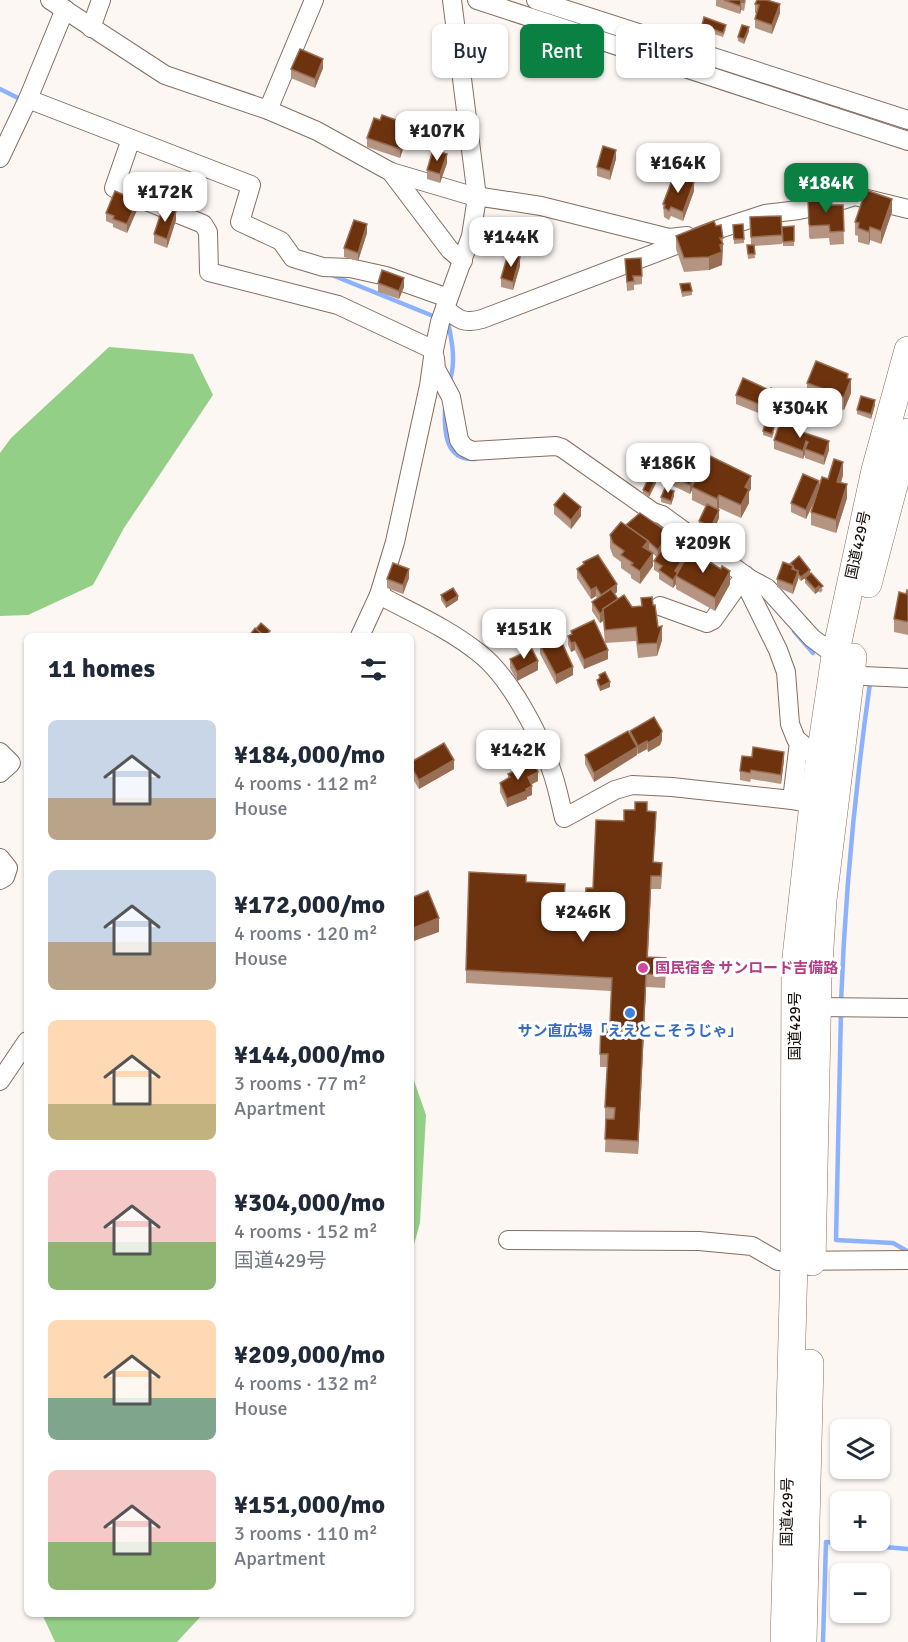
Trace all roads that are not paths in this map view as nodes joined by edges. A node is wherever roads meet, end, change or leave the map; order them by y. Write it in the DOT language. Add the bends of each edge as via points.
graph roads {
  1 [pos="101,0"];
  2 [pos="314,0"];
  3 [pos="452,0"];
  4 [pos="477,0"];
  5 [pos="536,0"];
  6 [pos="57,4"];
  7 [pos="91,28"];
  8 [pos="28,99"];
  9 [pos="268,110"];
  10 [pos="908,120"];
  11 [pos="131,139"];
  12 [pos="908,141"];
  13 [pos="0,158"];
  14 [pos="391,172"];
  15 [pos="477,197"];
  16 [pos="908,209"];
  17 [pos="713,231"];
  18 [pos="463,261"];
  19 [pos="444,311"];
  20 [pos="434,350"];
  21 [pos="908,350"];
  22 [pos="899,456"];
  23 [pos="747,577"];
  24 [pos="379,595"];
  25 [pos="660,606"];
  26 [pos="361,633"];
  27 [pos="843,662"];
  28 [pos="908,678"];
  29 [pos="0,752"];
  30 [pos="819,753"];
  31 [pos="0,773"];
  32 [pos="813,804"];
  33 [pos="0,858"];
  34 [pos="0,880"];
  35 [pos="833,1007"];
  36 [pos="908,1008"];
  37 [pos="24,1045"];
  38 [pos="0,1081"];
  39 [pos="508,1240"];
  40 [pos="803,1260"];
  41 [pos="908,1260"];
  42 [pos="784,1642"];
  43 [pos="803,1642"];
  1 -- 7 [label="street"];
  2 -- 9 [label="street"];
  3 -- 15 [label="street"];
  4 -- 12 [label="street"];
  5 -- 10 [label="street"];
  6 -- 7 [label="street"];
  6 -- 8 [label="street"];
  7 -- 9 [label="street" via="165,75"];
  8 -- 11 [label="street"];
  8 -- 13 [label="street"];
  9 -- 14 [label="street" via="317,131"];
  11 -- 19 [label="street" via="251,185 240,222 281,241 293,258 323,267 386,276"];
  11 -- 20 [label="street" via="114,188 203,224 208,232 209,272 338,305"];
  14 -- 15 [label="street"];
  14 -- 18 [label="street" via="450,250"];
  15 -- 17 [label="street" via="541,206 669,238"];
  15 -- 18 [label="street"];
  16 -- 17 [label="street" via="855,196 765,214"];
  17 -- 19 [label="street" via="482,319 469,322"];
  18 -- 19 [label="street"];
  19 -- 20 [label="street"];
  20 -- 23 [label="street" via="436,369 451,397 459,440 464,447 472,451 562,448"];
  20 -- 24 [label="street" via="395,542"];
  21 -- 22 [label="highway, 国道429号"];
  22 -- 27 [label="highway, 国道429号"];
  23 -- 25 [label="street" via="707,623"];
  23 -- 27 [label="street" via="767,588 812,639"];
  23 -- 30 [label="street" via="749,591 786,672 790,724"];
  24 -- 26 [label="street"];
  24 -- 32 [label="street" via="448,632 480,654 501,675 542,747 564,818 632,785"];
  27 -- 28 [label="street" via="862,676"];
  27 -- 30 [label="highway, 国道429号"];
  29 -- 31 [label="street" via="11,764"];
  30 -- 32 [label="highway, 国道429号"];
  32 -- 35 [label="highway, 国道429号"];
  32 -- 40 [label="highway, 国道429号" via="795,966"];
  33 -- 34 [label="street" via="9,868"];
  35 -- 36 [label="street"];
  35 -- 40 [label="highway, 国道429号"];
  37 -- 38 [label="street"];
  39 -- 40 [label="street" via="699,1241 752,1246 778,1261"];
  40 -- 41 [label="street"];
  40 -- 42 [label="highway, 国道429号"];
  40 -- 43 [label="highway, 国道429号"];
}
